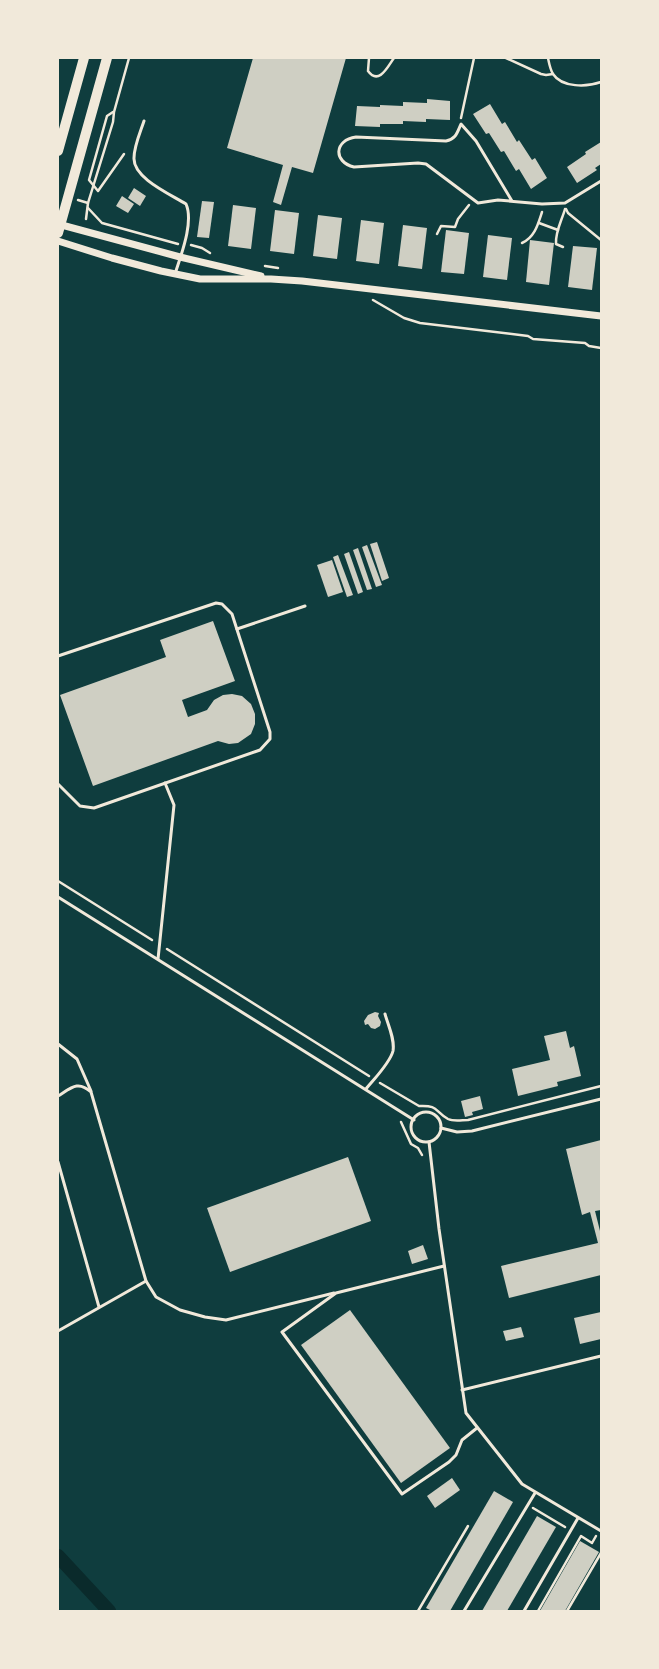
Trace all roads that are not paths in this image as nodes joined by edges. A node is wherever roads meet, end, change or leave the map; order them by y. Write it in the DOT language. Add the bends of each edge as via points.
graph roads {
  1 [pos="84,58"];
  2 [pos="107,58"];
  3 [pos="144,121"];
  4 [pos="58,151"];
  5 [pos="601,181"];
  6 [pos="512,201"];
  7 [pos="59,227"];
  8 [pos="58,241"];
  9 [pos="180,257"];
  10 [pos="175,274"];
  11 [pos="271,279"];
  12 [pos="601,316"];
  13 [pos="306,606"];
  14 [pos="237,629"];
  15 [pos="58,656"];
  16 [pos="165,783"];
  17 [pos="58,784"];
  18 [pos="58,897"];
  19 [pos="158,959"];
  20 [pos="385,1014"];
  21 [pos="58,1044"];
  22 [pos="366,1089"];
  23 [pos="91,1092"];
  24 [pos="58,1096"];
  25 [pos="601,1099"];
  26 [pos="414,1120"];
  27 [pos="441,1128"];
  28 [pos="428,1142"];
  29 [pos="58,1162"];
  30 [pos="444,1266"];
  31 [pos="146,1281"];
  32 [pos="336,1293"];
  33 [pos="99,1307"];
  34 [pos="58,1331"];
  35 [pos="601,1356"];
  36 [pos="462,1390"];
  37 [pos="476,1428"];
  38 [pos="535,1493"];
  39 [pos="578,1518"];
  40 [pos="601,1531"];
  41 [pos="464,1611"];
  42 [pos="524,1611"];
  1 -- 4 [label="main road"];
  2 -- 7 [label="main road"];
  3 -- 9 [label="lane" via="134,155 136,168 144,178 186,204 188,209 185,245"];
  5 -- 6 [label="lane" via="570,201 557,204"];
  6 -- 6 [label="lane" via="481,203 473,200 426,164 354,167 345,163 339,153 342,142 350,138 451,140 456,136 461,124 476,141"];
  7 -- 9 [label="street"];
  8 -- 10 [label="street"];
  9 -- 10 [label="lane"];
  9 -- 11 [label="street"];
  10 -- 11 [label="street" via="200,279"];
  11 -- 12 [label="street"];
  13 -- 14 [label="lane"];
  14 -- 15 [label="lane" via="227,608 222,604 216,604"];
  14 -- 16 [label="lane" via="270,732 270,740 260,750"];
  16 -- 17 [label="lane" via="94,808 80,806"];
  16 -- 19 [label="lane" via="174,805"];
  18 -- 19 [label="lane"];
  19 -- 22 [label="lane"];
  20 -- 22 [label="lane" via="393,1050 390,1058"];
  21 -- 23 [label="lane" via="77,1059"];
  22 -- 26 [label="lane"];
  23 -- 24 [label="lane" via="85,1086 78,1085"];
  23 -- 31 [label="lane"];
  25 -- 27 [label="lane" via="472,1131 457,1132"];
  26 -- 27 [label="lane" via="422,1113 433,1114 438,1118"];
  26 -- 28 [label="lane" via="412,1129 415,1138"];
  27 -- 28 [label="lane" via="437,1137"];
  28 -- 30 [label="lane"];
  29 -- 33 [label="lane"];
  30 -- 32 [label="lane"];
  30 -- 36 [label="lane"];
  31 -- 32 [label="lane" via="156,1297 180,1310 226,1320"];
  31 -- 33 [label="lane"];
  32 -- 37 [label="lane" via="282,1332 402,1494 449,1462 456,1455 462,1440"];
  33 -- 34 [label="lane"];
  35 -- 36 [label="lane"];
  36 -- 37 [label="lane" via="466,1413"];
  37 -- 38 [label="lane" via="517,1480"];
  38 -- 39 [label="lane"];
  38 -- 41 [label="lane"];
  39 -- 40 [label="lane"];
  39 -- 42 [label="lane"];
}
